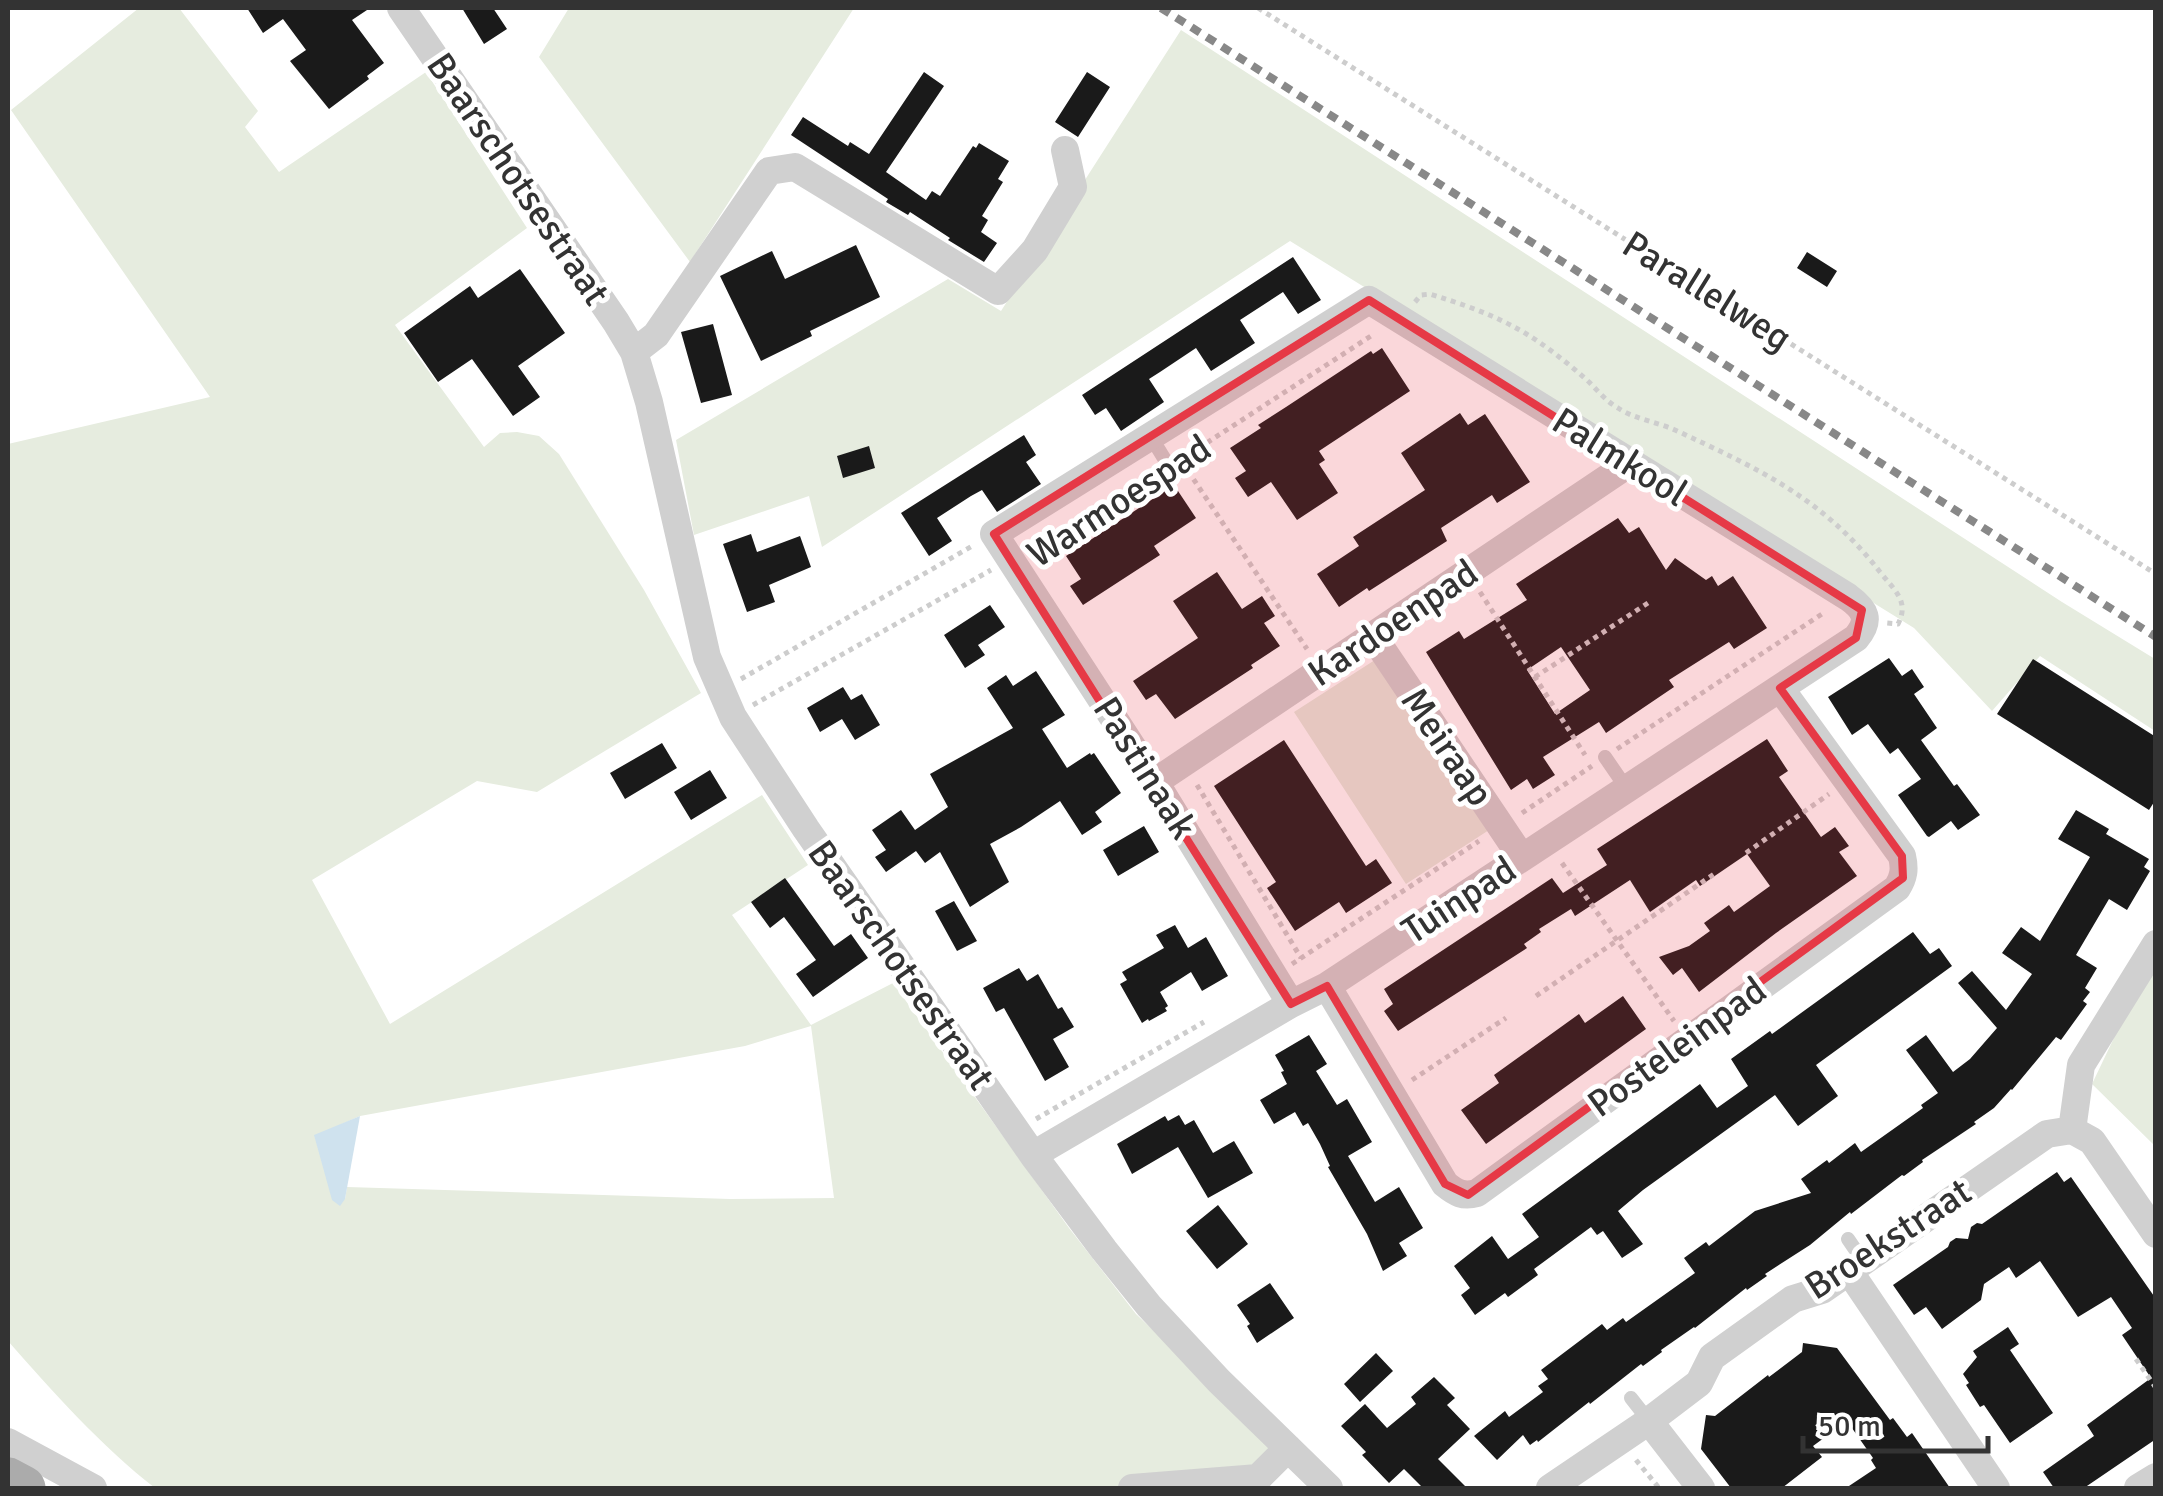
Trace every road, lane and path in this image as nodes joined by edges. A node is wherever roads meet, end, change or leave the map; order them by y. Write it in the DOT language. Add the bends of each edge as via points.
graph roads {
  1 [pos="401,8"];
  2 [pos="1258,8"];
  3 [pos="1066,150"];
  4 [pos="1369,300"];
  5 [pos="1398,318"];
  6 [pos="634,352"];
  7 [pos="1151,437"];
  8 [pos="1176,464"];
  9 [pos="1630,464"];
  10 [pos="994,534"];
  11 [pos="1016,568"];
  12 [pos="1468,572"];
  13 [pos="2156,574"];
  14 [pos="1848,598"];
  15 [pos="1652,600"];
  16 [pos="1866,620"];
  17 [pos="1372,636"];
  18 [pos="1321,671"];
  19 [pos="1535,677"];
  20 [pos="1780,688"];
  21 [pos="720,689"];
  22 [pos="733,717"];
  23 [pos="1599,762"];
  24 [pos="1194,780"];
  25 [pos="1848,781"];
  26 [pos="1156,782"];
  27 [pos="1627,789"];
  28 [pos="1501,827"];
  29 [pos="1546,842"];
  30 [pos="1746,853"];
  31 [pos="1522,858"];
  32 [pos="1717,872"];
  33 [pos="1617,941"];
  34 [pos="2156,944"];
  35 [pos="1301,958"];
  36 [pos="1274,976"];
  37 [pos="1327,986"];
  38 [pos="1536,996"];
  39 [pos="1291,1004"];
  40 [pos="1211,1018"];
  41 [pos="1506,1018"];
  42 [pos="1686,1039"];
  43 [pos="1391,1094"];
  44 [pos="1016,1130"];
  45 [pos="2072,1130"];
  46 [pos="1033,1155"];
  47 [pos="2156,1234"];
  48 [pos="1853,1257"];
  49 [pos="2136,1360"];
  50 [pos="2156,1388"];
  51 [pos="1631,1398"];
  52 [pos="1649,1420"];
  53 [pos="1619,1440"];
  54 [pos="8,1442"];
  55 [pos="1288,1448"];
  56 [pos="2156,1477"];
  57 [pos="8,1480"];
  58 [pos="23,1488"];
  59 [pos="93,1488"];
  60 [pos="1132,1488"];
  61 [pos="1329,1488"];
  62 [pos="1550,1488"];
  63 [pos="1659,1488"];
  64 [pos="1701,1488"];
  65 [pos="1996,1488"];
  66 [pos="2138,1488"];
  1 -- 6 [label="street, Baarschotsestraat"];
  2 -- 13 [label="path, Parallelweg"];
  3 -- 6 [label="street" via="1073,187 1035,250 998,291 795,166 769,170 656,335"];
  4 -- 5 [label="street, Palmkool"];
  4 -- 7 [label="street, Warmoespad"];
  5 -- 8 [label="path, Warmoespad"];
  5 -- 9 [label="street, Palmkool"];
  5 -- 16 [label="path, Warmoespad" via="1420,295 1430,294 1506,321 1619,409 1785,484 1856,542 1902,603 1898,624"];
  6 -- 21 [label="street, Baarschotsestraat"];
  7 -- 8 [label="lane"];
  7 -- 10 [label="street, Warmoespad"];
  8 -- 11 [label="path, Warmoespad"];
  8 -- 18 [label="path"];
  9 -- 12 [label="street, Kardoenpad"];
  9 -- 14 [label="street, Palmkool"];
  10 -- 11 [label="street, Pastinaak"];
  10 -- 21 [label="path, Warmoespad"];
  11 -- 22 [label="path, Warmoespad" via="999,577 994,568"];
  11 -- 26 [label="street, Pastinaak"];
  12 -- 17 [label="street, Kardoenpad"];
  12 -- 19 [label="path"];
  14 -- 16 [label="street, Palmkool"];
  14 -- 23 [label="path, Tuinpad"];
  15 -- 19 [label="path"];
  16 -- 20 [label="street, Tuinpad" via="1856,638"];
  17 -- 18 [label="street, Kardoenpad"];
  17 -- 28 [label="street, Meiraap"];
  18 -- 26 [label="street, Kardoenpad"];
  19 -- 23 [label="path"];
  20 -- 25 [label="street, Posteleinpad"];
  20 -- 27 [label="street, Tuinpad"];
  21 -- 22 [label="street, Baarschotsestraat"];
  22 -- 44 [label="street, Baarschotsestraat"];
  23 -- 27 [label="lane"];
  23 -- 28 [label="path, Tuinpad"];
  24 -- 35 [label="path, Pastinaak"];
  25 -- 30 [label="path"];
  25 -- 42 [label="street, Posteleinpad" via="1902,856 1897,888"];
  26 -- 36 [label="street, Pastinaak"];
  27 -- 29 [label="street, Tuinpad"];
  28 -- 31 [label="street, Meiraap"];
  28 -- 35 [label="path, Tuinpad"];
  29 -- 31 [label="street, Tuinpad"];
  29 -- 33 [label="path"];
  31 -- 37 [label="street, Tuinpad"];
  32 -- 33 [label="path"];
  33 -- 38 [label="path"];
  33 -- 42 [label="path"];
  34 -- 45 [label="street" via="2081,1065"];
  35 -- 36 [label="path, Tuinpad"];
  36 -- 39 [label="street, Pastinaak"];
  37 -- 39 [label="street, Tuinpad"];
  37 -- 43 [label="street, Posteleinpad"];
  39 -- 46 [label="street, Tuinpad"];
  40 -- 44 [label="path"];
  41 -- 43 [label="path"];
  42 -- 43 [label="street, Posteleinpad" via="1468,1195 1446,1184"];
  44 -- 46 [label="street, Baarschotsestraat"];
  45 -- 47 [label="street" via="2092,1141"];
  45 -- 48 [label="street, Broekstraat" via="2047,1134"];
  46 -- 55 [label="street, Baarschotsestraat" via="1148,1306"];
  48 -- 52 [label="street, Broekstraat" via="1822,1290 1802,1291 1750,1321 1712,1358 1698,1383"];
  48 -- 65 [label="street"];
  49 -- 50 [label="path"];
  51 -- 52 [label="lane"];
  52 -- 53 [label="street, Broekstraat"];
  52 -- 64 [label="street"];
  53 -- 62 [label="street, Broekstraat"];
  53 -- 63 [label="path"];
  54 -- 59 [label="street"];
  55 -- 60 [label="street" via="1258,1478"];
  55 -- 61 [label="street, Baarschotsestraat"];
  56 -- 66 [label="street"];
  57 -- 58 [label="main road"];
}
